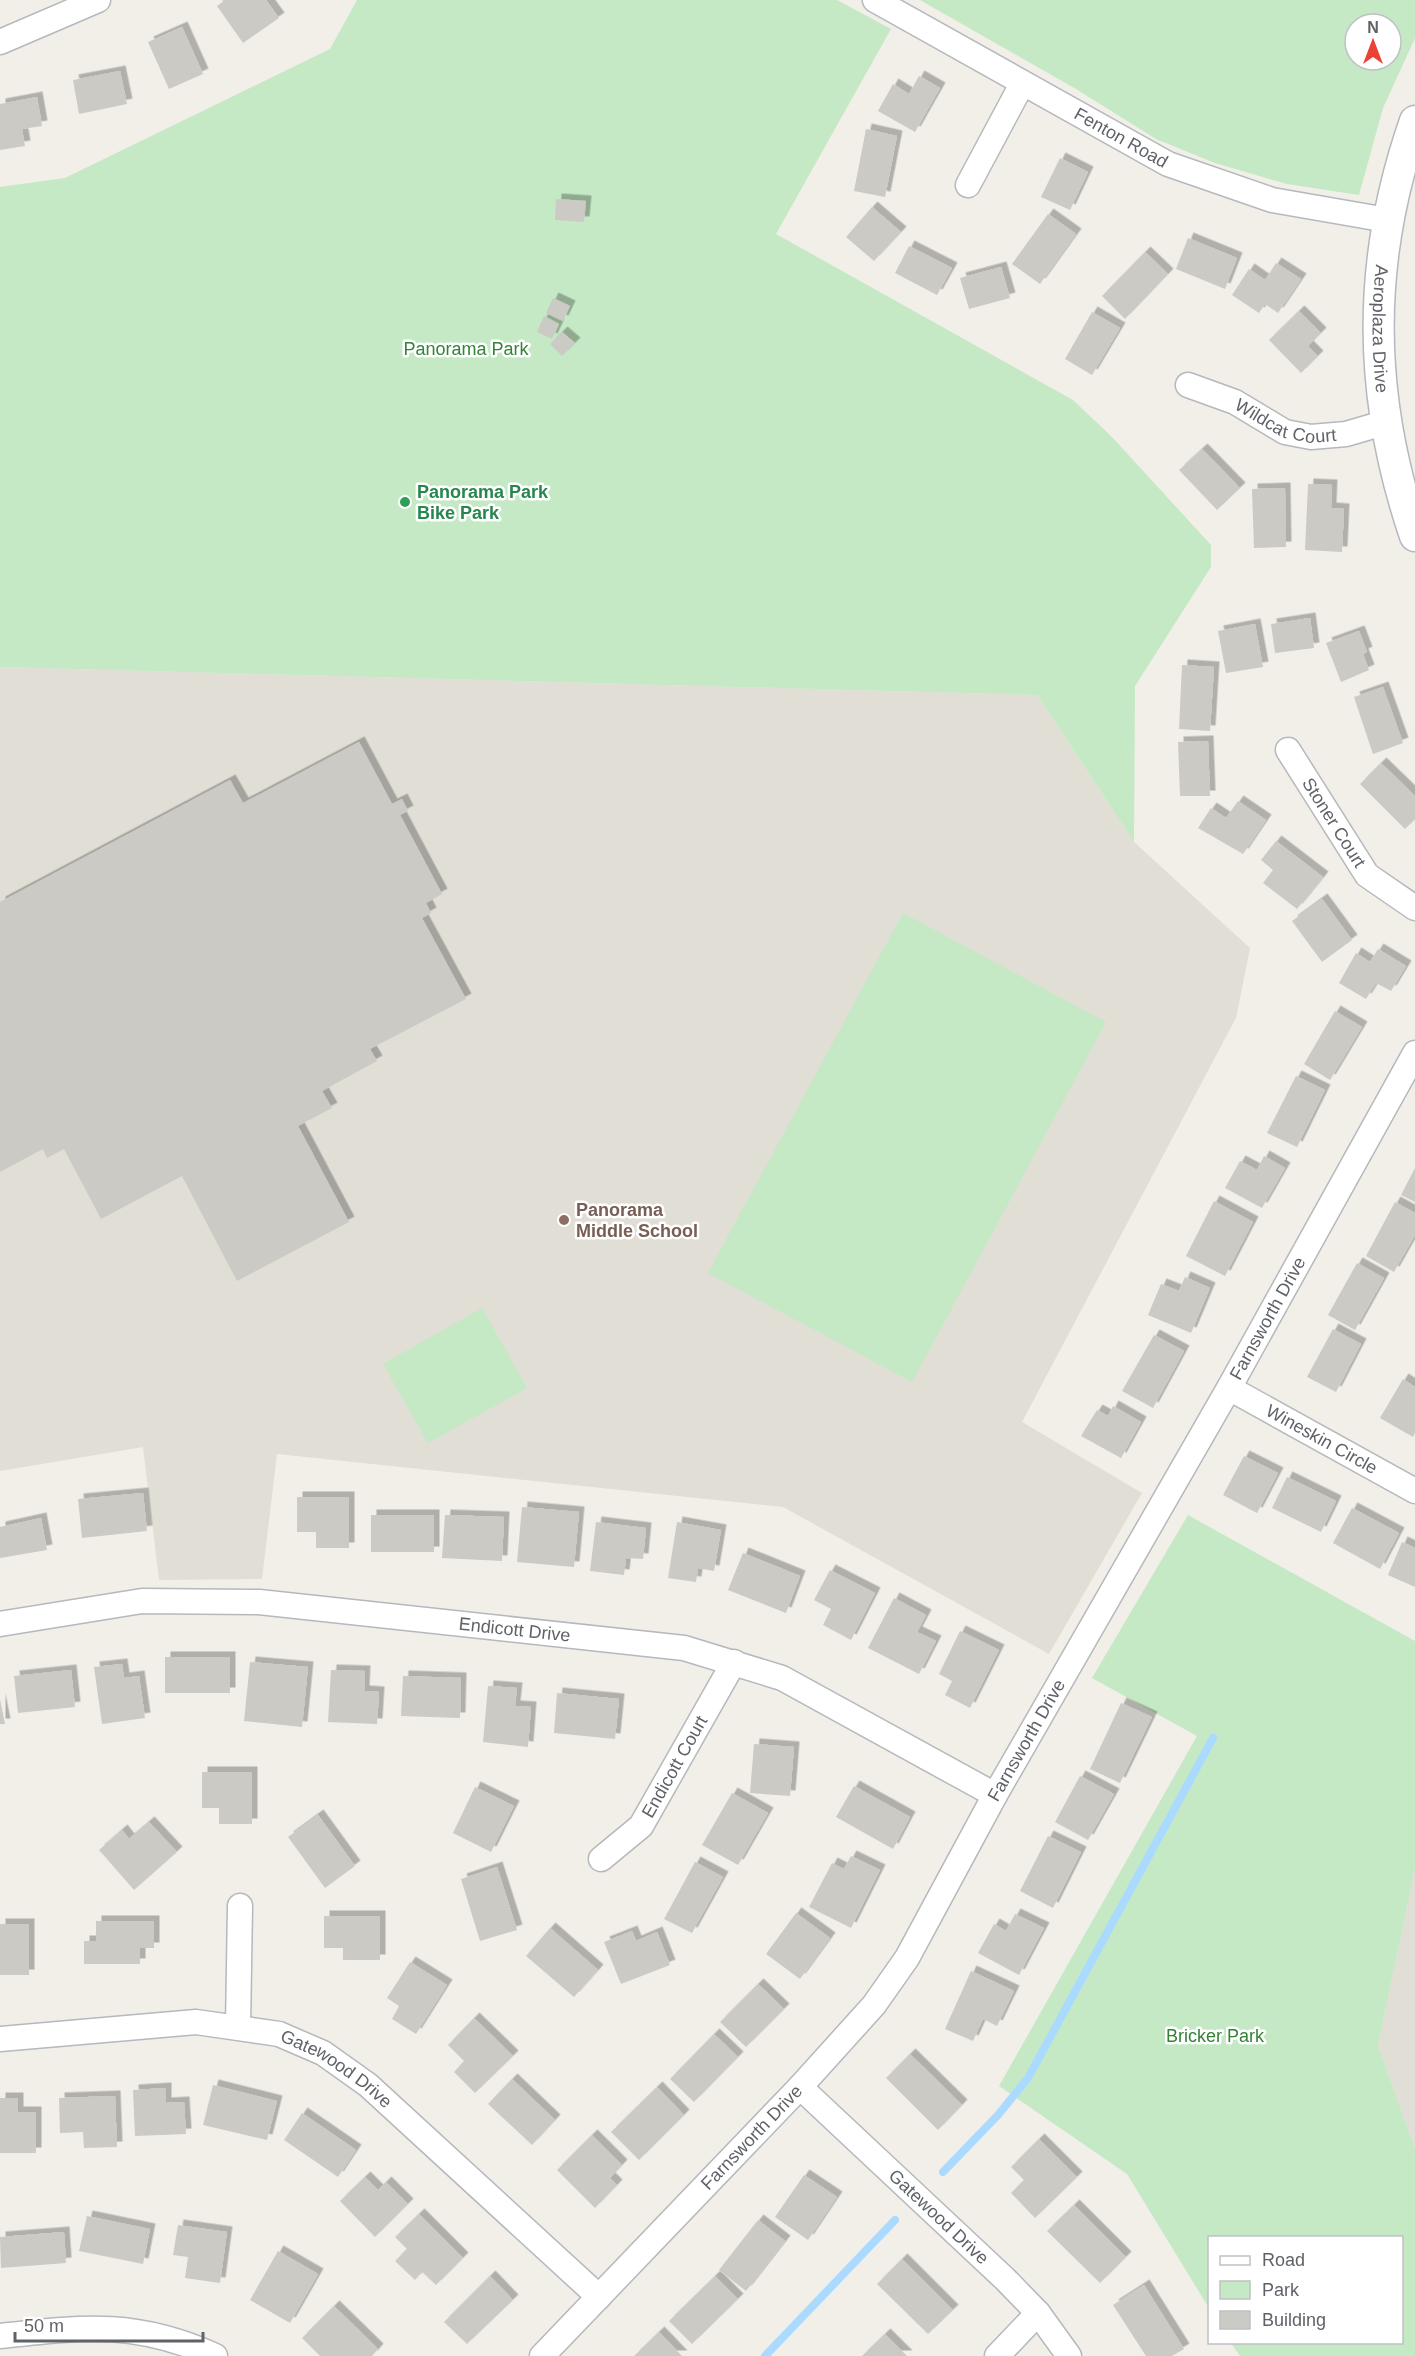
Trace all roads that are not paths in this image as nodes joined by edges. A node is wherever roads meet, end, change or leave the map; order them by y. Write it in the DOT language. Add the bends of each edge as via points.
graph roads {
  1 [pos="98,0"];
  2 [pos="875,0"];
  3 [pos="49,10"];
  4 [pos="0,42"];
  5 [pos="1022,84"];
  6 [pos="1415,122"];
  7 [pos="968,185"];
  8 [pos="1387,220"];
  9 [pos="1188,385"];
  10 [pos="1387,422"];
  11 [pos="1415,536"];
  12 [pos="1288,750"];
  13 [pos="1415,908"];
  14 [pos="1415,1053"];
  15 [pos="1229,1388"];
  16 [pos="1415,1491"];
  17 [pos="0,1623"];
  18 [pos="734,1662"];
  19 [pos="995,1795"];
  20 [pos="601,1859"];
  21 [pos="240,1906"];
  22 [pos="238,2027"];
  23 [pos="0,2039"];
  24 [pos="800,2087"];
  25 [pos="599,2297"];
  26 [pos="1038,2313"];
  27 [pos="0,2336"];
  28 [pos="215,2356"];
  29 [pos="542,2356"];
  30 [pos="997,2356"];
  31 [pos="1069,2356"];
  1 -- 3 [label="street"];
  2 -- 5 [label="street, Fenton Road"];
  3 -- 4 [label="street"];
  5 -- 7 [label="street"];
  5 -- 8 [label="street, Fenton Road" via="1168,164 1272,200"];
  6 -- 8 [label="street, Aeroplaza Drive"];
  8 -- 10 [label="street, Aeroplaza Drive" via="1378,288 1379,365"];
  9 -- 10 [label="street, Wildcat Court" via="1235,402 1285,432 1311,437 1346,434"];
  10 -- 11 [label="street, Aeroplaza Drive"];
  12 -- 13 [label="street, Stoner Court" via="1367,875"];
  14 -- 15 [label="street, Farnsworth Drive"];
  15 -- 16 [label="street, Wineskin Circle"];
  15 -- 19 [label="street, Farnsworth Drive"];
  17 -- 18 [label="street, Endicott Drive" via="142,1601 259,1602 684,1648"];
  18 -- 19 [label="street, Endicott Drive" via="782,1678"];
  18 -- 20 [label="street, Endicott Court" via="641,1826"];
  19 -- 24 [label="street, Farnsworth Drive" via="907,1958 874,2005"];
  21 -- 22 [label="street"];
  22 -- 23 [label="street, Gatewood Drive" via="196,2022"];
  22 -- 25 [label="street, Gatewood Drive" via="279,2034 323,2053 368,2085"];
  24 -- 25 [label="street, Farnsworth Drive"];
  24 -- 26 [label="street, Gatewood Drive"];
  25 -- 29 [label="street, Farnsworth Drive"];
  26 -- 30 [label="street"];
  26 -- 31 [label="street, Gatewood Drive"];
  27 -- 28 [label="street" via="87,2327 142,2331 186,2342"];
}
